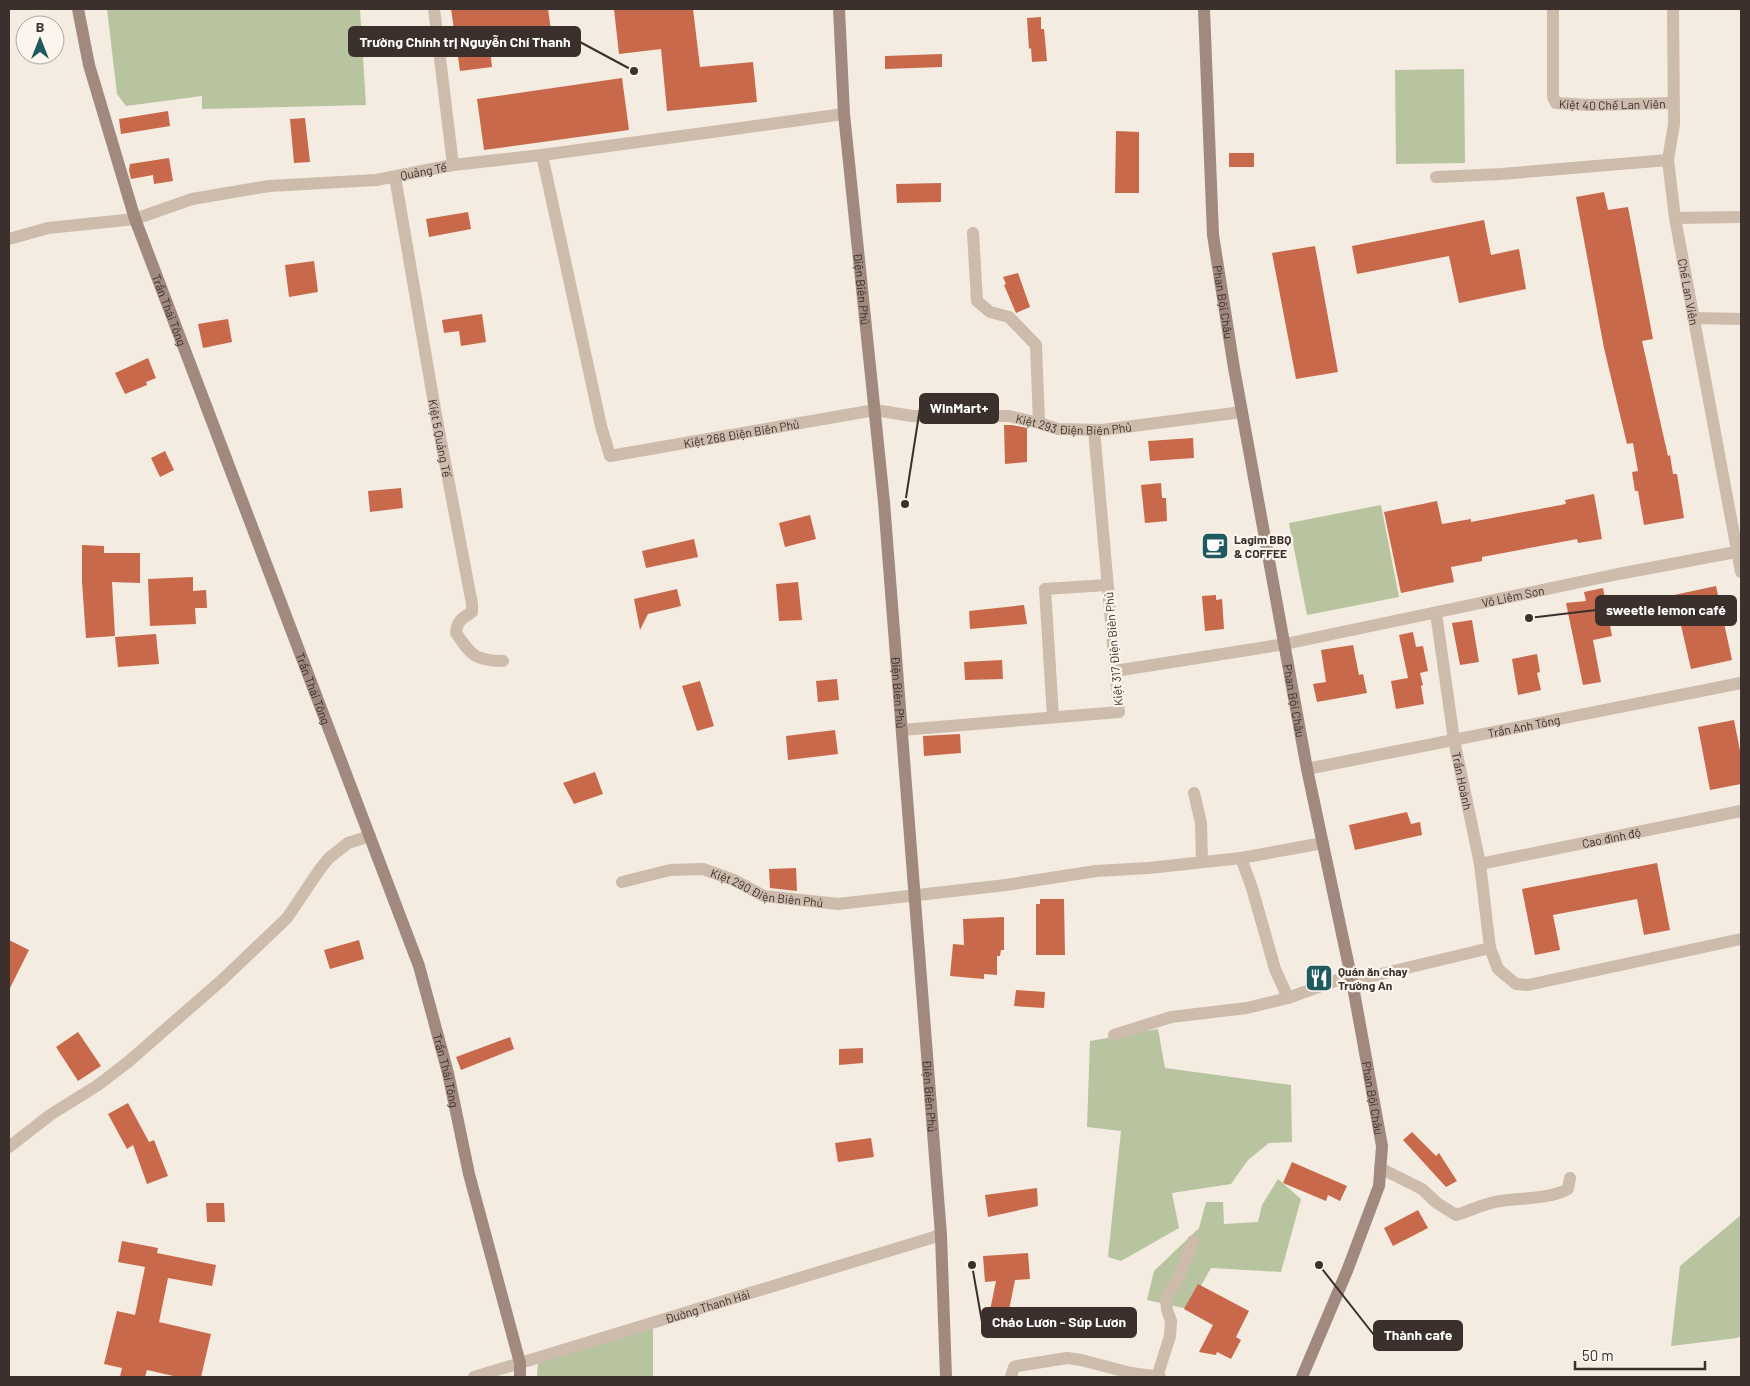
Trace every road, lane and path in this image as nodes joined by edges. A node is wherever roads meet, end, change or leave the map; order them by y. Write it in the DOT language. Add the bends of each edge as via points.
graph roads {
  1 [pos="78,9"];
  2 [pos="434,9"];
  3 [pos="840,9"];
  4 [pos="1204,9"];
  5 [pos="1553,9"];
  6 [pos="1674,9"];
  7 [pos="1674,102"];
  8 [pos="844,114"];
  9 [pos="542,155"];
  10 [pos="1668,160"];
  11 [pos="453,165"];
  12 [pos="395,177"];
  13 [pos="1436,177"];
  14 [pos="1741,217"];
  15 [pos="1675,218"];
  16 [pos="135,219"];
  17 [pos="973,233"];
  18 [pos="9,239"];
  19 [pos="1693,318"];
  20 [pos="1741,319"];
  21 [pos="875,410"];
  22 [pos="1242,412"];
  23 [pos="1039,423"];
  24 [pos="1094,430"];
  25 [pos="1739,551"];
  26 [pos="1741,572"];
  27 [pos="1108,585"];
  28 [pos="1436,613"];
  29 [pos="1285,644"];
  30 [pos="504,661"];
  31 [pos="1115,670"];
  32 [pos="1741,684"];
  33 [pos="1053,718"];
  34 [pos="902,730"];
  35 [pos="1454,740"];
  36 [pos="1307,769"];
  37 [pos="1194,794"];
  38 [pos="1741,811"];
  39 [pos="370,836"];
  40 [pos="1323,843"];
  41 [pos="1241,858"];
  42 [pos="1202,862"];
  43 [pos="1480,864"];
  44 [pos="622,882"];
  45 [pos="914,894"];
  46 [pos="1741,939"];
  47 [pos="1490,948"];
  48 [pos="1352,978"];
  49 [pos="1288,998"];
  50 [pos="1114,1035"];
  51 [pos="9,1147"];
  52 [pos="1380,1168"];
  53 [pos="1570,1178"];
  54 [pos="941,1235"];
  55 [pos="1193,1241"];
  56 [pos="520,1363"];
  57 [pos="474,1377"];
  58 [pos="520,1377"];
  59 [pos="946,1377"];
  60 [pos="1011,1377"];
  61 [pos="1158,1377"];
  62 [pos="1302,1377"];
  1 -- 16 [label="street, Trần Thái Tông" via="89,65"];
  2 -- 11 [label="street"];
  3 -- 8 [label="street, Điện Biên Phủ"];
  4 -- 22 [label="street, Phan Bội Châu" via="1213,235"];
  5 -- 7 [label="street, Kiệt 40 Chế Lan Viên" via="1553,97 1556,103"];
  6 -- 7 [label="street, Chế Lan Viên"];
  7 -- 10 [label="street, Chế Lan Viên"];
  8 -- 9 [label="street, Quảng Tế"];
  8 -- 21 [label="street, Điện Biên Phủ"];
  9 -- 11 [label="street, Quảng Tế"];
  9 -- 21 [label="street, Kiệt 268 Điện Biên Phủ" via="610,456"];
  10 -- 13 [label="street"];
  10 -- 15 [label="street, Chế Lan Viên"];
  11 -- 12 [label="street, Quảng Tế"];
  12 -- 16 [label="street, Quảng Tế" via="269,186 192,199"];
  12 -- 30 [label="street, Kiệt 5 Quảng Tế" via="472,604 472,612 461,618 456,633 470,653 483,660"];
  14 -- 15 [label="street"];
  15 -- 19 [label="street, Chế Lan Viên"];
  16 -- 18 [label="street, Quảng Tế" via="48,228"];
  16 -- 39 [label="street, Trần Thái Tông"];
  17 -- 23 [label="street" via="977,302 990,312 1008,317 1036,345"];
  19 -- 20 [label="street"];
  19 -- 25 [label="street, Chế Lan Viên"];
  21 -- 23 [label="street, Kiệt 293 Điện Biên Phủ" via="912,416 1008,416"];
  21 -- 34 [label="street, Điện Biên Phủ"];
  22 -- 24 [label="street, Kiệt 293 Điện Biên Phủ"];
  22 -- 29 [label="street, Phan Bội Châu"];
  23 -- 24 [label="street, Kiệt 293 Điện Biên Phủ" via="1058,429"];
  24 -- 27 [label="street, Kiệt 317 Điện Biên Phủ"];
  25 -- 26 [label="street, Chế Lan Viên"];
  25 -- 28 [label="street, Võ Liêm Sơn"];
  27 -- 31 [label="street, Kiệt 317 Điện Biên Phủ"];
  27 -- 33 [label="street" via="1045,589"];
  28 -- 29 [label="street, Võ Liêm Sơn"];
  28 -- 35 [label="street, Trần Hoành"];
  29 -- 31 [label="street, Võ Liêm Sơn"];
  29 -- 36 [label="street, Phan Bội Châu"];
  31 -- 33 [label="street, Kiệt 317 Điện Biên Phủ" via="1119,712"];
  32 -- 35 [label="street, Trần Anh Tông"];
  33 -- 34 [label="street, Kiệt 317 Điện Biên Phủ"];
  34 -- 45 [label="street, Điện Biên Phủ"];
  35 -- 36 [label="street, Trần Anh Tông"];
  35 -- 43 [label="street, Trần Hoành"];
  36 -- 40 [label="street, Phan Bội Châu"];
  37 -- 42 [label="street" via="1201,823"];
  38 -- 43 [label="street, Cao đình độ"];
  39 -- 51 [label="street" via="348,843 329,858 287,918 128,1062"];
  39 -- 56 [label="street, Trần Thái Tông" via="419,966 448,1073 469,1174"];
  40 -- 41 [label="street, Kiệt 290 Điện Biên Phủ"];
  40 -- 48 [label="street, Phan Bội Châu"];
  41 -- 42 [label="street, Kiệt 290 Điện Biên Phủ"];
  41 -- 49 [label="street" via="1275,969"];
  42 -- 45 [label="street, Kiệt 290 Điện Biên Phủ" via="1096,871 1006,885"];
  43 -- 47 [label="street, Trần Hoành"];
  44 -- 45 [label="street, Kiệt 290 Điện Biên Phủ" via="670,870 703,869 764,896 808,902 838,904"];
  45 -- 54 [label="street, Điện Biên Phủ"];
  46 -- 47 [label="street, Trần Hoành" via="1528,985 1516,984 1498,969"];
  47 -- 48 [label="street"];
  48 -- 49 [label="street"];
  48 -- 52 [label="street, Phan Bội Châu" via="1378,1116 1382,1146"];
  49 -- 50 [label="street" via="1248,1008 1171,1017"];
  52 -- 53 [label="street" via="1422,1189 1456,1215 1501,1200 1562,1192 1568,1189"];
  52 -- 62 [label="street, Phan Bội Châu" via="1379,1186"];
  54 -- 56 [label="street, Đường Thanh Hải"];
  54 -- 59 [label="street, Điện Biên Phủ"];
  55 -- 61 [label="street" via="1179,1276 1166,1297 1171,1321 1170,1336"];
  56 -- 57 [label="street, Đường Thanh Hải"];
  56 -- 58 [label="street, Trần Thái Tông"];
  60 -- 61 [label="street" via="1014,1367 1068,1358"];
}
